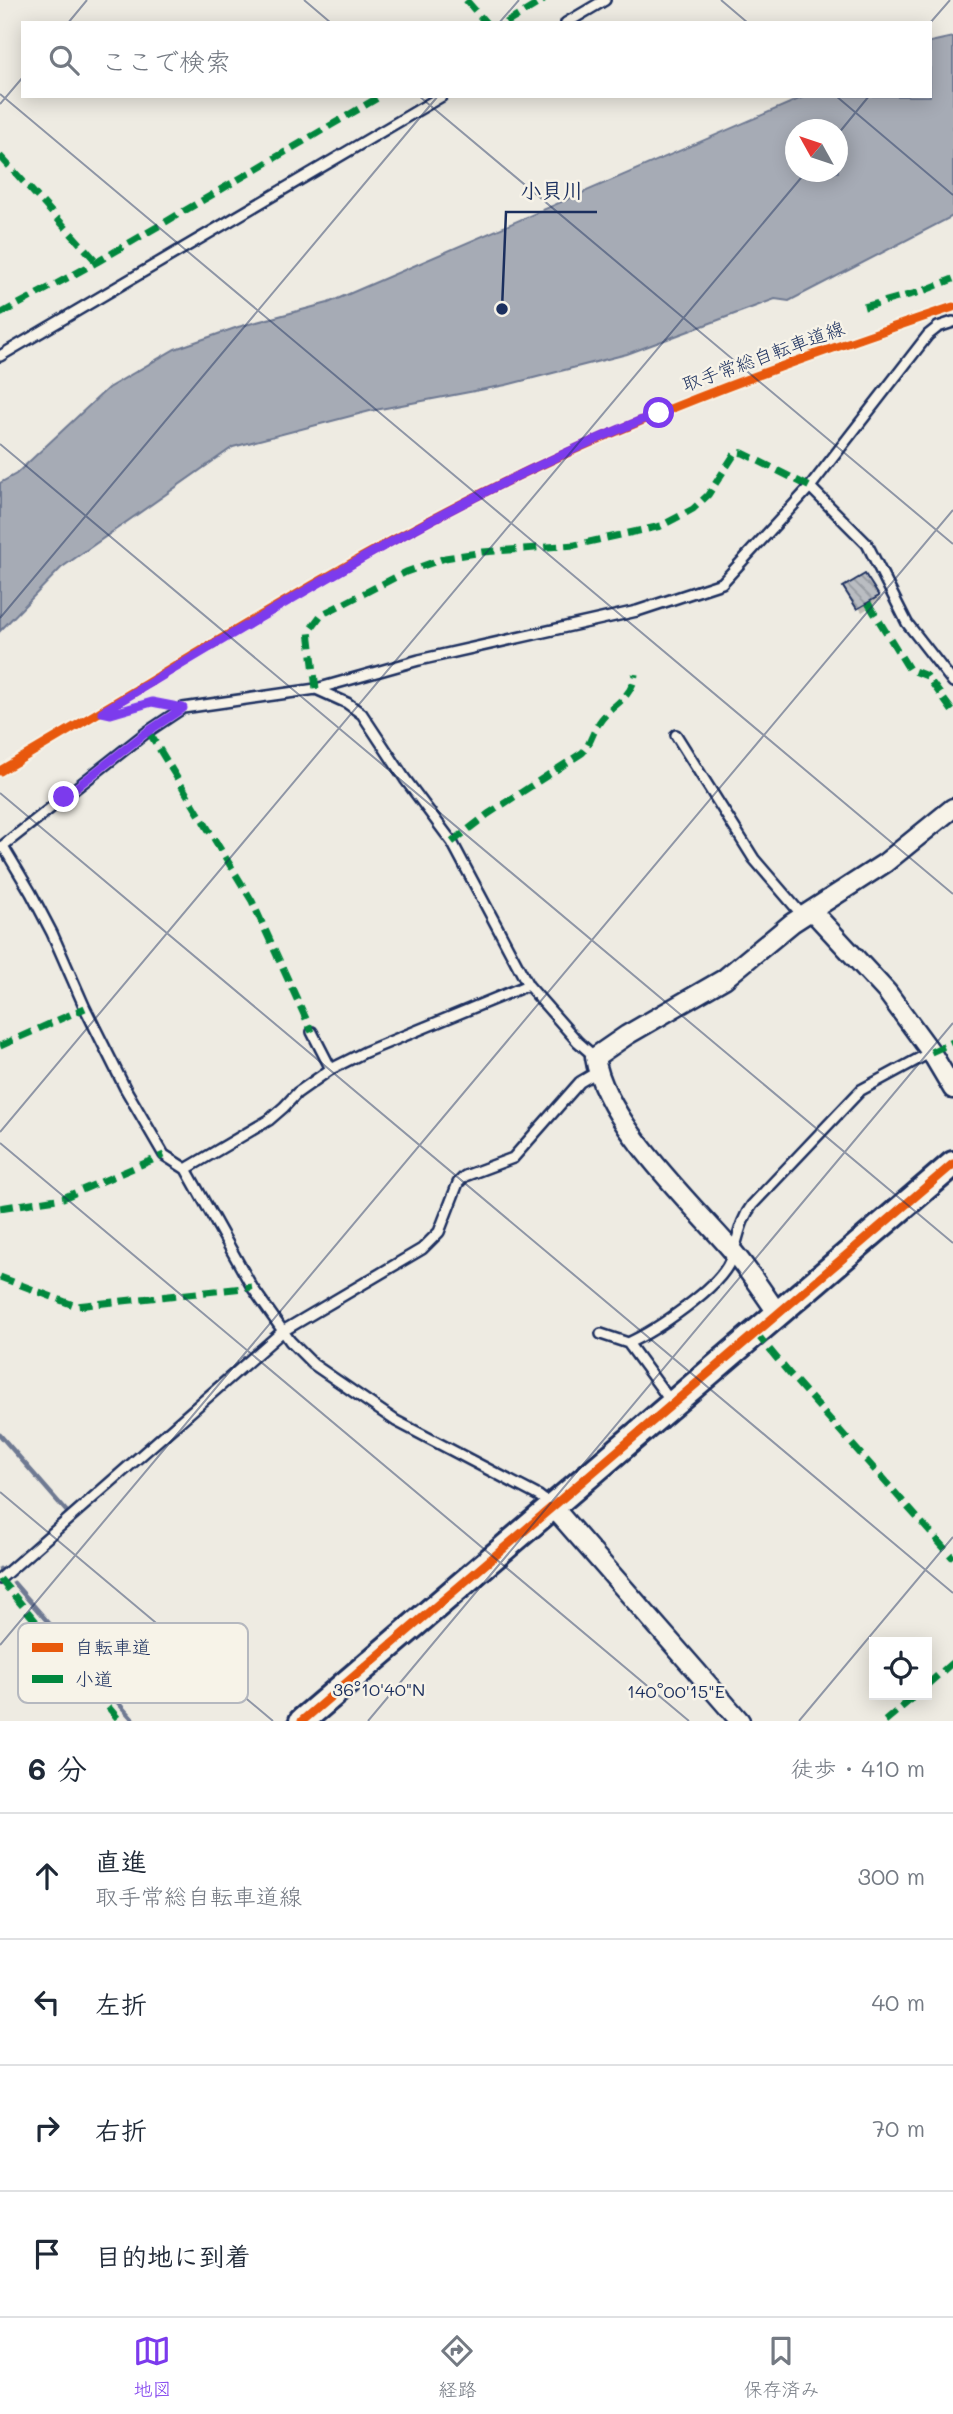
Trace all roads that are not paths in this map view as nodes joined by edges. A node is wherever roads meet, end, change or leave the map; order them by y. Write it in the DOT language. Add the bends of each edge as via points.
graph roads {
  1 [pos="605,0"];
  2 [pos="569,21"];
  3 [pos="439,98"];
  4 [pos="953,322"];
  5 [pos="0,356"];
  6 [pos="810,487"];
  7 [pos="953,682"];
  8 [pos="316,689"];
  9 [pos="676,735"];
  10 [pos="953,808"];
  11 [pos="1,847"];
  12 [pos="807,914"];
  13 [pos="528,985"];
  14 [pos="313,1032"];
  15 [pos="931,1052"];
  16 [pos="596,1064"];
  17 [pos="331,1069"];
  18 [pos="953,1089"];
  19 [pos="953,1164"];
  20 [pos="186,1169"];
  21 [pos="732,1250"];
  22 [pos="778,1314"];
  23 [pos="283,1331"];
  24 [pos="601,1334"];
  25 [pos="628,1343"];
  26 [pos="673,1405"];
  27 [pos="552,1506"];
  28 [pos="0,1579"];
  29 [pos="302,1721"];
  30 [pos="740,1721"];
  1 -- 2 [label="lane"];
  3 -- 5 [label="lane"];
  4 -- 6 [label="lane" via="928,335"];
  6 -- 7 [label="lane" via="867,544 907,623"];
  6 -- 8 [label="lane" via="722,583 637,611 419,660"];
  8 -- 11 [label="lane" via="183,708"];
  8 -- 13 [label="lane" via="362,714 444,828"];
  9 -- 12 [label="lane" via="754,859"];
  10 -- 12 [label="street" via="885,863"];
  11 -- 20 [label="lane" via="52,933 125,1088 164,1156"];
  12 -- 15 [label="street" via="887,992"];
  12 -- 16 [label="street" via="724,979 627,1035"];
  13 -- 16 [label="lane"];
  13 -- 17 [label="lane"];
  14 -- 17 [label="lane"];
  15 -- 18 [label="street"];
  15 -- 21 [label="lane" via="854,1096 752,1205"];
  16 -- 21 [label="street" via="607,1096 628,1129"];
  16 -- 23 [label="lane" via="513,1158 464,1176 439,1232 422,1249"];
  17 -- 20 [label="lane" via="269,1120"];
  19 -- 22 [label="street"];
  20 -- 23 [label="lane" via="252,1287"];
  21 -- 22 [label="street"];
  21 -- 25 [label="lane" via="727,1266 704,1291"];
  22 -- 26 [label="street"];
  23 -- 27 [label="lane" via="313,1364 386,1415"];
  23 -- 28 [label="lane"];
  24 -- 25 [label="lane"];
  25 -- 26 [label="lane"];
  26 -- 27 [label="street"];
  27 -- 29 [label="street"];
  27 -- 30 [label="street"];
}
